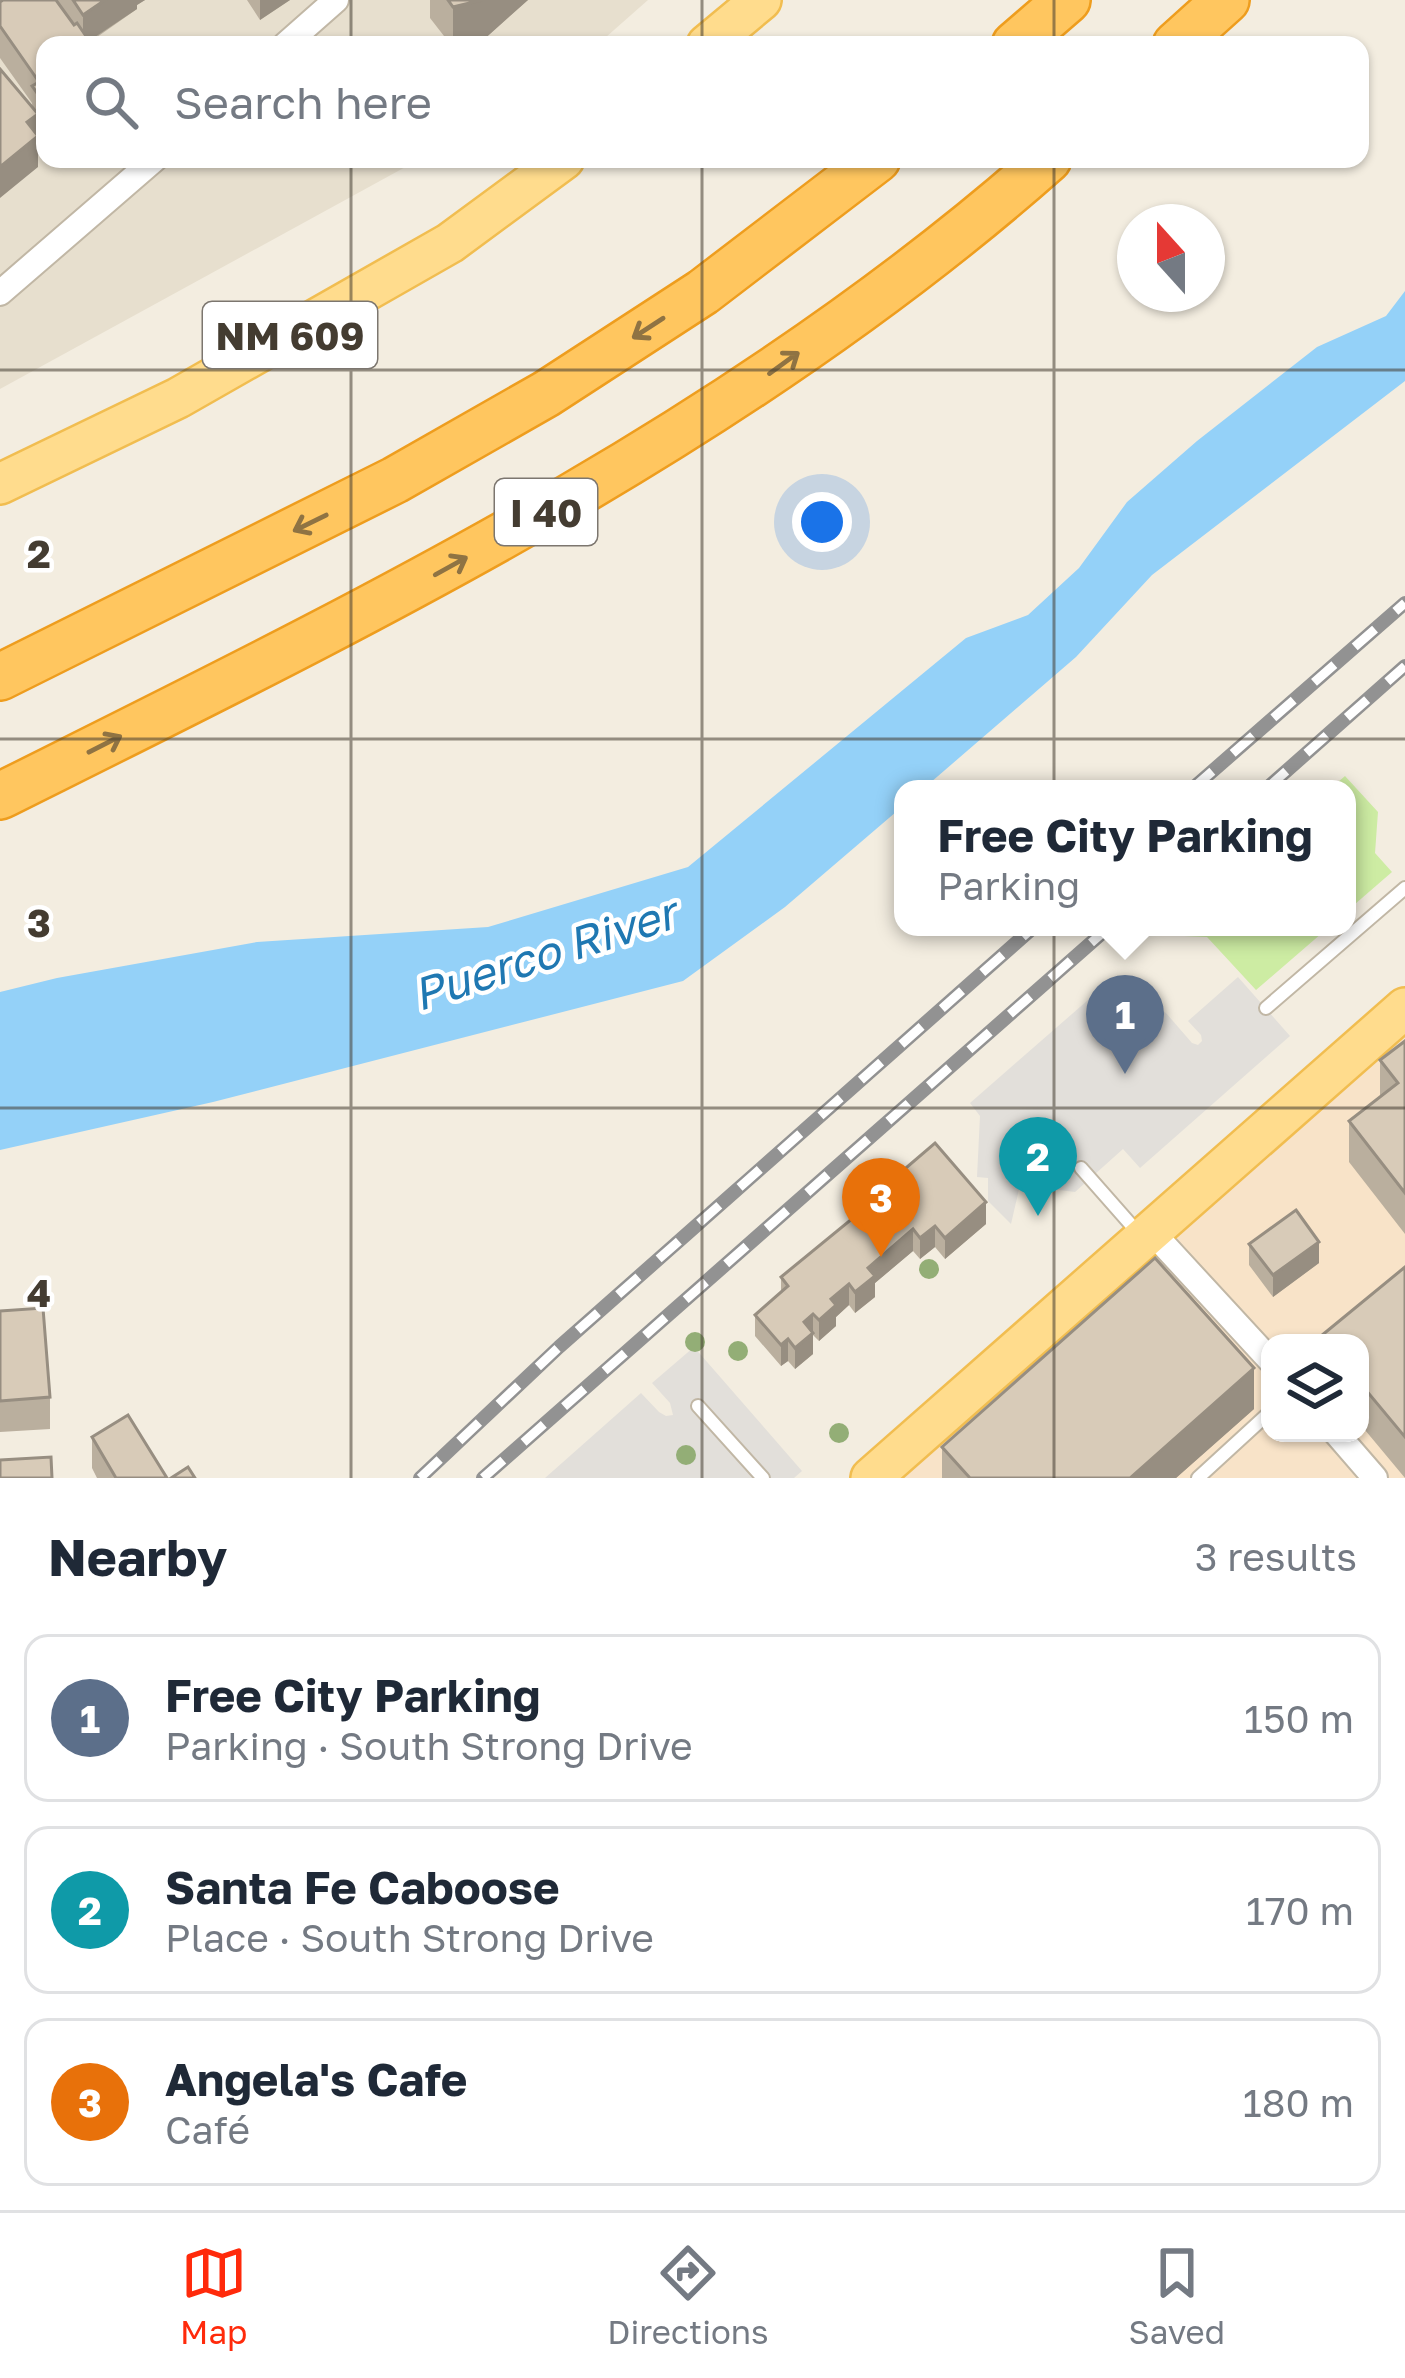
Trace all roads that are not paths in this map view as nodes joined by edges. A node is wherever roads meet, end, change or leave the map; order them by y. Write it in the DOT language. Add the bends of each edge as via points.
graph roads {
  1 [pos="336,0"];
  2 [pos="761,0"];
  3 [pos="1067,0"];
  4 [pos="1226,0"];
  5 [pos="295,36"];
  6 [pos="718,36"];
  7 [pos="1025,36"];
  8 [pos="1187,36"];
  9 [pos="145,168"];
  10 [pos="552,168"];
  11 [pos="865,168"];
  12 [pos="1037,168"];
  13 [pos="0,293"];
  14 [pos="0,484"];
  15 [pos="0,677"];
  16 [pos="0,796"];
  17 [pos="1405,888"];
  18 [pos="1356,931"];
  19 [pos="1350,936"];
  20 [pos="1267,1008"];
  21 [pos="1405,1008"];
  22 [pos="1081,1168"];
  23 [pos="1148,1235"];
  24 [pos="1261,1351"];
  25 [pos="698,1406"];
  26 [pos="1261,1420"];
  27 [pos="1344,1442"];
  28 [pos="763,1478"];
  29 [pos="871,1478"];
  30 [pos="1198,1478"];
  31 [pos="1375,1478"];
  1 -- 5 [label="street"];
  2 -- 6 [label="main road"];
  3 -- 7 [label="highway"];
  4 -- 8 [label="highway"];
  9 -- 13 [label="street"];
  10 -- 14 [label="main road, NM 609" via="451,243 178,398"];
  11 -- 15 [label="highway, I 40, one-way" via="704,292 546,394 395,480"];
  16 -- 12 [label="highway, I 40, one-way" via="348,622 613,473 885,290"];
  17 -- 18 [label="lane"];
  19 -- 20 [label="lane"];
  21 -- 23 [label="main road"];
  22 -- 23 [label="lane"];
  23 -- 24 [label="street"];
  23 -- 29 [label="main road"];
  25 -- 28 [label="lane"];
  26 -- 30 [label="lane"];
  27 -- 31 [label="street"];
}
